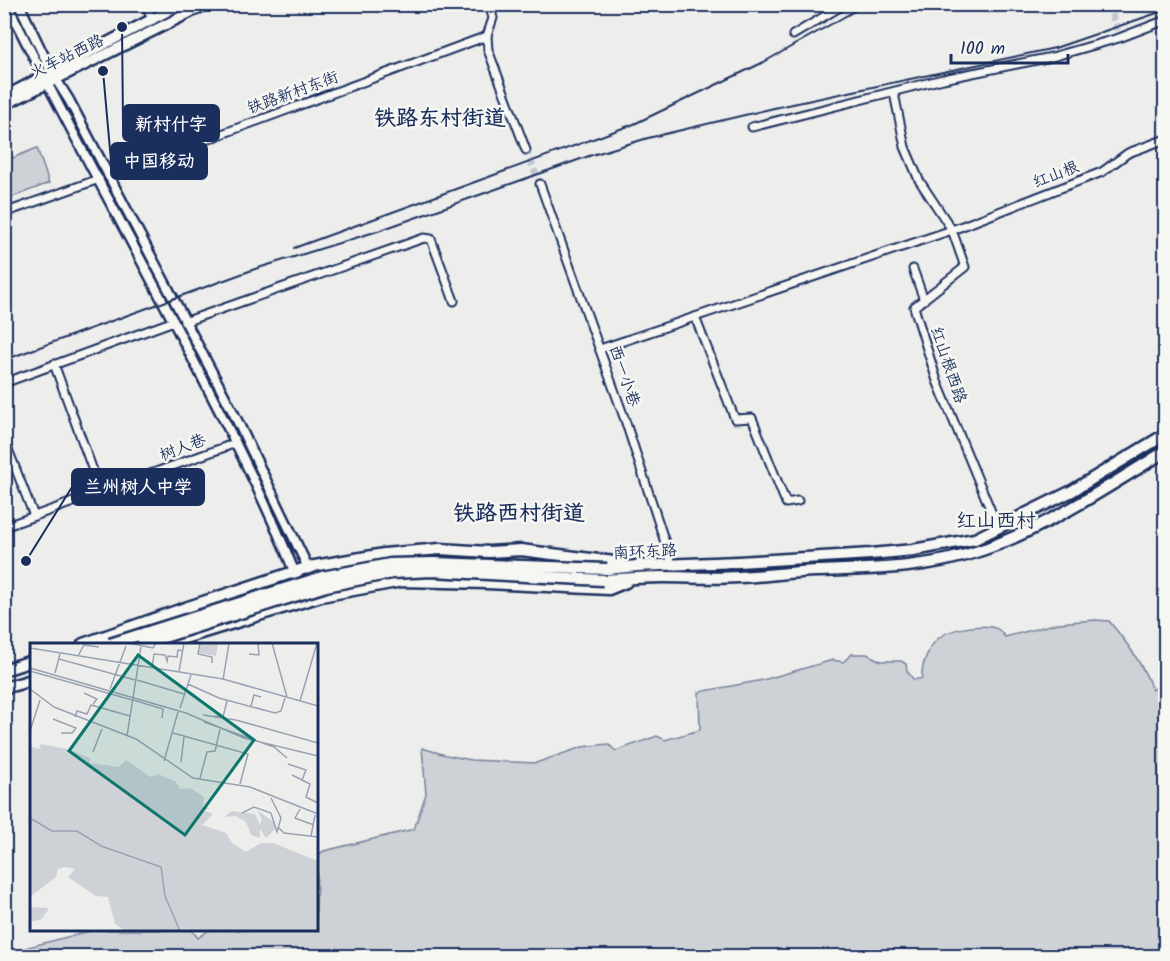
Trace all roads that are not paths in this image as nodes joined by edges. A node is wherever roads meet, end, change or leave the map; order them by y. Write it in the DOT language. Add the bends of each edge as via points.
graph roads {
  1 [pos="7,4"];
  2 [pos="19,4"];
  3 [pos="145,4"];
  4 [pos="182,4"];
  5 [pos="207,4"];
  6 [pos="489,4"];
  7 [pos="845,4"];
  8 [pos="153,20"];
  9 [pos="1166,20"];
  10 [pos="793,35"];
  11 [pos="486,36"];
  12 [pos="50,79"];
  13 [pos="894,93"];
  14 [pos="4,97"];
  15 [pos="4,105"];
  16 [pos="752,127"];
  17 [pos="1166,139"];
  18 [pos="526,150"];
  19 [pos="108,176"];
  20 [pos="99,179"];
  21 [pos="540,184"];
  22 [pos="4,213"];
  23 [pos="952,230"];
  24 [pos="913,269"];
  25 [pos="924,300"];
  26 [pos="454,301"];
  27 [pos="695,317"];
  28 [pos="174,321"];
  29 [pos="184,322"];
  30 [pos="600,349"];
  31 [pos="54,364"];
  32 [pos="4,383"];
  33 [pos="1166,434"];
  34 [pos="4,439"];
  35 [pos="236,443"];
  36 [pos="1166,451"];
  37 [pos="95,476"];
  38 [pos="798,501"];
  39 [pos="34,516"];
  40 [pos="4,527"];
  41 [pos="998,528"];
  42 [pos="673,565"];
  43 [pos="638,566"];
  44 [pos="309,567"];
  45 [pos="295,572"];
  46 [pos="605,575"];
  47 [pos="677,578"];
  48 [pos="635,579"];
  49 [pos="321,596"];
  50 [pos="306,600"];
  51 [pos="89,643"];
  52 [pos="116,643"];
  53 [pos="148,643"];
  54 [pos="171,643"];
  55 [pos="30,662"];
  56 [pos="4,670"];
  57 [pos="30,670"];
  58 [pos="4,676"];
  59 [pos="30,681"];
  60 [pos="4,688"];
  61 [pos="30,688"];
  62 [pos="4,695"];
  1 -- 12 [label="street"];
  2 -- 12 [label="street"];
  3 -- 8 [label="street"];
  4 -- 8 [label="main road, 火车站西路"];
  5 -- 12 [label="main road, 火车站西路"];
  6 -- 11 [label="street" via="493,18"];
  7 -- 10 [label="street"];
  8 -- 12 [label="main road, 火车站西路"];
  9 -- 13 [label="street" via="1052,57"];
  11 -- 18 [label="street"];
  11 -- 19 [label="street, 铁路新村东街"];
  12 -- 14 [label="main road, 火车站西路"];
  12 -- 15 [label="main road, 火车站西路"];
  12 -- 19 [label="street"];
  12 -- 20 [label="street"];
  13 -- 16 [label="street"];
  13 -- 23 [label="street" via="905,147 919,180"];
  17 -- 23 [label="street, 红山根" via="1128,153 1102,172"];
  19 -- 29 [label="street"];
  20 -- 22 [label="street"];
  20 -- 28 [label="street"];
  21 -- 30 [label="street, 西一小巷"];
  23 -- 25 [label="street" via="964,267"];
  23 -- 27 [label="street, 红山根"];
  24 -- 25 [label="street"];
  25 -- 41 [label="street, 红山根西路" via="914,307 937,381"];
  26 -- 29 [label="street" via="431,239 424,238"];
  27 -- 30 [label="street, 红山根"];
  27 -- 38 [label="street" via="735,419 752,418 786,503"];
  28 -- 31 [label="street"];
  28 -- 35 [label="street"];
  29 -- 44 [label="street"];
  30 -- 42 [label="street, 西一小巷"];
  31 -- 32 [label="street"];
  31 -- 37 [label="street"];
  33 -- 41 [label="highway, 南环东路" via="1072,491"];
  34 -- 39 [label="street"];
  35 -- 39 [label="street, 树人巷"];
  35 -- 45 [label="street"];
  36 -- 47 [label="highway, 南环东路" via="1026,532 950,559 871,570"];
  39 -- 40 [label="street, 树人巷"];
  41 -- 42 [label="highway, 南环东路" via="975,539 913,550"];
  42 -- 43 [label="highway, 南环东路"];
  42 -- 47 [label="street, 西一小巷"];
  43 -- 44 [label="highway" via="521,550 456,549 417,550"];
  43 -- 46 [label="highway, 南环东路"];
  44 -- 45 [label="highway"];
  44 -- 49 [label="street"];
  45 -- 50 [label="street"];
  45 -- 51 [label="highway"];
  46 -- 48 [label="highway, 南环东路"];
  46 -- 52 [label="highway, 南环东路, bridge" via="434,563 390,564 322,577"];
  46 -- 53 [label="highway, 南环东路, bridge" via="432,570 392,573 326,586"];
  47 -- 48 [label="highway, 南环东路"];
  48 -- 49 [label="highway" via="609,589 402,581"];
  49 -- 50 [label="highway"];
  50 -- 54 [label="highway"];
  55 -- 56 [label="highway"];
  57 -- 58 [label="highway"];
  59 -- 60 [label="highway"];
  61 -- 62 [label="highway"];
}
